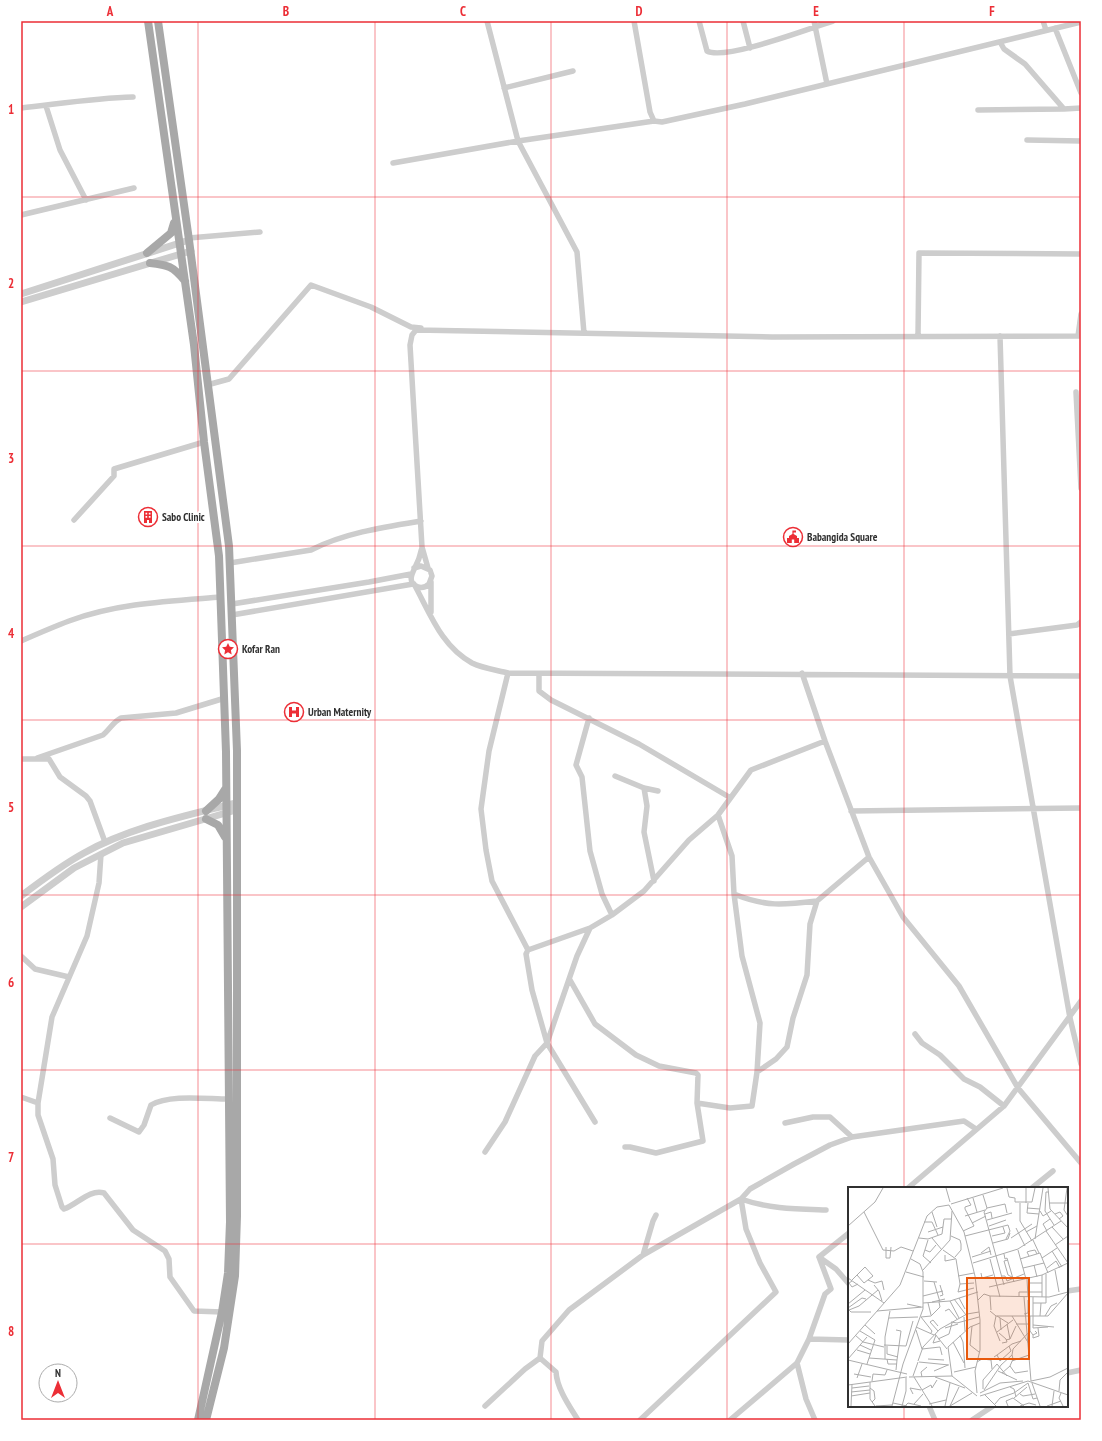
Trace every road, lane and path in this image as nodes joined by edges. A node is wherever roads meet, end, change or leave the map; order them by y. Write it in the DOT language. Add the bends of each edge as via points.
graph roads {
  1 [pos="148,21"];
  2 [pos="158,21"];
  3 [pos="487,21"];
  4 [pos="634,21"];
  5 [pos="699,21"];
  6 [pos="743,21"];
  7 [pos="833,21"];
  8 [pos="1043,21"];
  9 [pos="1081,22"];
  10 [pos="815,24"];
  11 [pos="1055,28"];
  12 [pos="1046,30"];
  13 [pos="1000,42"];
  14 [pos="750,48"];
  15 [pos="573,71"];
  16 [pos="827,84"];
  17 [pos="504,88"];
  18 [pos="1081,93"];
  19 [pos="133,97"];
  20 [pos="46,106"];
  21 [pos="21,108"];
  22 [pos="1081,108"];
  23 [pos="1064,109"];
  24 [pos="978,110"];
  25 [pos="654,121"];
  26 [pos="1027,140"];
  27 [pos="518,141"];
  28 [pos="1081,141"];
  29 [pos="393,163"];
  30 [pos="134,188"];
  31 [pos="86,200"];
  32 [pos="21,215"];
  33 [pos="175,219"];
  34 [pos="260,232"];
  35 [pos="189,239"];
  36 [pos="179,243"];
  37 [pos="191,251"];
  38 [pos="147,253"];
  39 [pos="181,253"];
  40 [pos="1081,254"];
  41 [pos="150,263"];
  42 [pos="185,281"];
  43 [pos="21,294"];
  44 [pos="21,302"];
  45 [pos="1081,314"];
  46 [pos="437,329"];
  47 [pos="584,333"];
  48 [pos="918,336"];
  49 [pos="1000,336"];
  50 [pos="1080,336"];
  51 [pos="207,385"];
  52 [pos="1076,392"];
  53 [pos="204,442"];
  54 [pos="1081,488"];
  55 [pos="74,520"];
  56 [pos="421,521"];
  57 [pos="422,547"];
  58 [pos="230,563"];
  59 [pos="428,568"];
  60 [pos="413,571"];
  61 [pos="431,582"];
  62 [pos="414,584"];
  63 [pos="221,597"];
  64 [pos="232,604"];
  65 [pos="431,614"];
  66 [pos="232,615"];
  67 [pos="1081,622"];
  68 [pos="1009,634"];
  69 [pos="21,641"];
  70 [pos="508,673"];
  71 [pos="539,674"];
  72 [pos="802,674"];
  73 [pos="1010,676"];
  74 [pos="1081,676"];
  75 [pos="224,698"];
  76 [pos="589,718"];
  77 [pos="825,741"];
  78 [pos="21,758"];
  79 [pos="37,758"];
  80 [pos="615,776"];
  81 [pos="226,788"];
  82 [pos="644,788"];
  83 [pos="658,791"];
  84 [pos="729,797"];
  85 [pos="236,806"];
  86 [pos="1034,807"];
  87 [pos="1081,808"];
  88 [pos="226,809"];
  89 [pos="851,811"];
  90 [pos="206,815"];
  91 [pos="718,815"];
  92 [pos="226,840"];
  93 [pos="105,842"];
  94 [pos="101,854"];
  95 [pos="869,857"];
  96 [pos="654,882"];
  97 [pos="734,894"];
  98 [pos="21,896"];
  99 [pos="817,901"];
  100 [pos="21,907"];
  101 [pos="612,915"];
  102 [pos="590,928"];
  103 [pos="528,950"];
  104 [pos="21,956"];
  105 [pos="69,977"];
  106 [pos="570,980"];
  107 [pos="1081,1001"];
  108 [pos="1070,1018"];
  109 [pos="914,1034"];
  110 [pos="547,1043"];
  111 [pos="1081,1064"];
  112 [pos="758,1072"];
  113 [pos="1018,1088"];
  114 [pos="21,1097"];
  115 [pos="228,1099"];
  116 [pos="38,1103"];
  117 [pos="697,1103"];
  118 [pos="1004,1106"];
  119 [pos="110,1118"];
  120 [pos="594,1122"];
  121 [pos="785,1123"];
  122 [pos="976,1129"];
  123 [pos="852,1137"];
  124 [pos="625,1147"];
  125 [pos="485,1152"];
  126 [pos="1081,1163"];
  127 [pos="1053,1171"];
  128 [pos="909,1187"];
  129 [pos="1033,1187"];
  130 [pos="741,1199"];
  131 [pos="826,1210"];
  132 [pos="656,1215"];
  133 [pos="848,1235"];
  134 [pos="643,1255"];
  135 [pos="819,1257"];
  136 [pos="848,1283"];
  137 [pos="1081,1289"];
  138 [pos="1068,1291"];
  139 [pos="222,1312"];
  140 [pos="809,1339"];
  141 [pos="848,1340"];
  142 [pos="540,1358"];
  143 [pos="797,1363"];
  144 [pos="1081,1370"];
  145 [pos="1068,1373"];
  146 [pos="485,1406"];
  147 [pos="930,1407"];
  148 [pos="992,1407"];
  149 [pos="198,1420"];
  150 [pos="206,1420"];
  151 [pos="578,1420"];
  152 [pos="640,1420"];
  153 [pos="730,1420"];
  154 [pos="815,1420"];
  155 [pos="936,1420"];
  156 [pos="972,1420"];
  1 -- 33 [label="main road"];
  2 -- 35 [label="main road"];
  3 -- 17 [label="street"];
  4 -- 25 [label="street" via="650,112"];
  5 -- 14 [label="street" via="707,51 710,53"];
  6 -- 14 [label="street"];
  7 -- 10 [label="street"];
  8 -- 12 [label="street"];
  9 -- 11 [label="street"];
  10 -- 14 [label="street"];
  10 -- 16 [label="street"];
  11 -- 12 [label="street"];
  11 -- 18 [label="street"];
  12 -- 13 [label="street"];
  13 -- 16 [label="street"];
  13 -- 23 [label="street" via="1004,49 1025,64"];
  15 -- 17 [label="street"];
  16 -- 25 [label="street" via="662,122"];
  17 -- 27 [label="street"];
  19 -- 20 [label="street" via="95,98"];
  20 -- 21 [label="street"];
  20 -- 31 [label="street" via="60,150"];
  22 -- 23 [label="street"];
  23 -- 24 [label="street"];
  25 -- 27 [label="street"];
  26 -- 28 [label="street"];
  27 -- 29 [label="street"];
  27 -- 47 [label="street" via="577,252"];
  30 -- 31 [label="street"];
  31 -- 32 [label="street"];
  33 -- 36 [label="main road"];
  33 -- 38 [label="main road" via="171,233"];
  34 -- 35 [label="street"];
  35 -- 36 [label="street"];
  35 -- 37 [label="main road"];
  36 -- 38 [label="street"];
  36 -- 39 [label="main road"];
  37 -- 39 [label="street"];
  37 -- 51 [label="main road"];
  38 -- 43 [label="street"];
  39 -- 41 [label="street"];
  39 -- 42 [label="main road"];
  40 -- 48 [label="street" via="919,252"];
  41 -- 42 [label="main road" via="169,265"];
  41 -- 44 [label="street"];
  42 -- 53 [label="main road"];
  45 -- 50 [label="street"];
  46 -- 47 [label="street"];
  46 -- 51 [label="street" via="410,327 371,307 311,285 229,379"];
  46 -- 56 [label="street" via="416,330 410,345"];
  47 -- 48 [label="street" via="772,337"];
  48 -- 49 [label="street"];
  49 -- 50 [label="street"];
  49 -- 68 [label="street"];
  51 -- 58 [label="main road"];
  52 -- 54 [label="street"];
  53 -- 55 [label="street" via="114,469 114,476"];
  53 -- 63 [label="main road" via="219,547"];
  56 -- 57 [label="street"];
  56 -- 58 [label="street" via="373,530 322,544 311,550"];
  57 -- 59 [label="street"];
  57 -- 60 [label="street"];
  58 -- 64 [label="main road"];
  59 -- 60 [label="street" via="421,566"];
  59 -- 61 [label="street" via="432,574"];
  60 -- 62 [label="street"];
  60 -- 64 [label="street" via="369,582"];
  61 -- 62 [label="street" via="423,587"];
  61 -- 65 [label="street"];
  62 -- 65 [label="street"];
  62 -- 66 [label="street"];
  63 -- 69 [label="street" via="110,609 70,620"];
  63 -- 75 [label="main road"];
  64 -- 66 [label="main road"];
  65 -- 70 [label="street" via="441,634 455,651 473,663"];
  66 -- 85 [label="main road" via="237,751"];
  67 -- 68 [label="street" via="1077,625"];
  68 -- 73 [label="street"];
  70 -- 71 [label="street"];
  70 -- 103 [label="street" via="489,751 481,809 492,881"];
  71 -- 72 [label="street"];
  71 -- 76 [label="street" via="540,692"];
  72 -- 73 [label="street"];
  72 -- 77 [label="street"];
  73 -- 74 [label="street"];
  73 -- 86 [label="street"];
  75 -- 79 [label="street" via="176,713 120,718 103,735"];
  75 -- 81 [label="main road"];
  76 -- 84 [label="street"];
  76 -- 101 [label="street" via="576,765 582,777 590,851 602,894"];
  77 -- 84 [label="street" via="751,770"];
  77 -- 89 [label="street"];
  78 -- 79 [label="street"];
  79 -- 93 [label="street" via="49,759 60,777 86,796"];
  80 -- 82 [label="street"];
  81 -- 88 [label="main road"];
  81 -- 90 [label="main road"];
  82 -- 83 [label="street"];
  82 -- 96 [label="street" via="647,806 644,832"];
  84 -- 91 [label="street"];
  85 -- 88 [label="street"];
  85 -- 150 [label="main road" via="235,1276 224,1348"];
  86 -- 87 [label="street"];
  86 -- 89 [label="street"];
  86 -- 108 [label="street"];
  88 -- 90 [label="street"];
  88 -- 92 [label="main road"];
  89 -- 95 [label="street"];
  90 -- 92 [label="main road" via="218,825"];
  90 -- 93 [label="street" via="162,822"];
  90 -- 94 [label="street" via="122,843"];
  91 -- 96 [label="street" via="689,840"];
  91 -- 97 [label="street" via="732,856"];
  92 -- 115 [label="main road"];
  93 -- 98 [label="street" via="55,870"];
  94 -- 100 [label="street" via="74,868"];
  94 -- 105 [label="street" via="99,883 87,936"];
  95 -- 99 [label="street"];
  95 -- 113 [label="street" via="902,917 959,986"];
  96 -- 101 [label="street"];
  97 -- 99 [label="street" via="748,900 775,905"];
  97 -- 112 [label="street" via="742,956 760,1023"];
  99 -- 112 [label="street" via="810,924 807,975 787,1047"];
  101 -- 102 [label="street"];
  102 -- 103 [label="street"];
  102 -- 106 [label="street" via="577,956"];
  103 -- 110 [label="street" via="526,954 532,990"];
  104 -- 105 [label="street" via="35,969"];
  105 -- 116 [label="street" via="52,1017"];
  106 -- 110 [label="street"];
  106 -- 117 [label="street" via="596,1024 636,1055 659,1066 696,1073"];
  107 -- 108 [label="street"];
  108 -- 111 [label="street"];
  108 -- 113 [label="street"];
  109 -- 118 [label="street" via="964,1078"];
  110 -- 120 [label="street"];
  110 -- 125 [label="street" via="535,1056 505,1122"];
  112 -- 117 [label="street" via="752,1106 730,1108"];
  113 -- 118 [label="street"];
  113 -- 126 [label="street"];
  114 -- 116 [label="street"];
  115 -- 119 [label="street" via="158,1101 151,1105 139,1132"];
  115 -- 139 [label="main road" via="230,1222 228,1273"];
  116 -- 139 [label="street" via="38,1115 53,1159 55,1185 63,1209 92,1193 104,1193 133,1230 165,1250 169,1259 170,1277 194,1311"];
  117 -- 124 [label="street" via="703,1141 662,1153"];
  118 -- 122 [label="street"];
  121 -- 123 [label="street" via="813,1117 830,1117"];
  122 -- 123 [label="street" via="964,1121"];
  122 -- 128 [label="street"];
  123 -- 130 [label="street" via="830,1145 794,1164 750,1189"];
  127 -- 129 [label="street"];
  130 -- 131 [label="street" via="784,1209"];
  130 -- 134 [label="street"];
  130 -- 152 [label="street" via="746,1229 776,1292"];
  132 -- 134 [label="street"];
  133 -- 135 [label="street"];
  134 -- 142 [label="street" via="569,1310 542,1341"];
  135 -- 136 [label="street" via="836,1269"];
  135 -- 140 [label="street" via="832,1289 825,1294"];
  137 -- 138 [label="street"];
  139 -- 149 [label="main road"];
  140 -- 141 [label="street"];
  140 -- 143 [label="street"];
  142 -- 146 [label="street"];
  142 -- 151 [label="street" via="556,1372 556,1378"];
  143 -- 153 [label="street"];
  143 -- 154 [label="street" via="806,1399"];
  144 -- 145 [label="street"];
  147 -- 155 [label="street"];
  148 -- 156 [label="street"];
}
